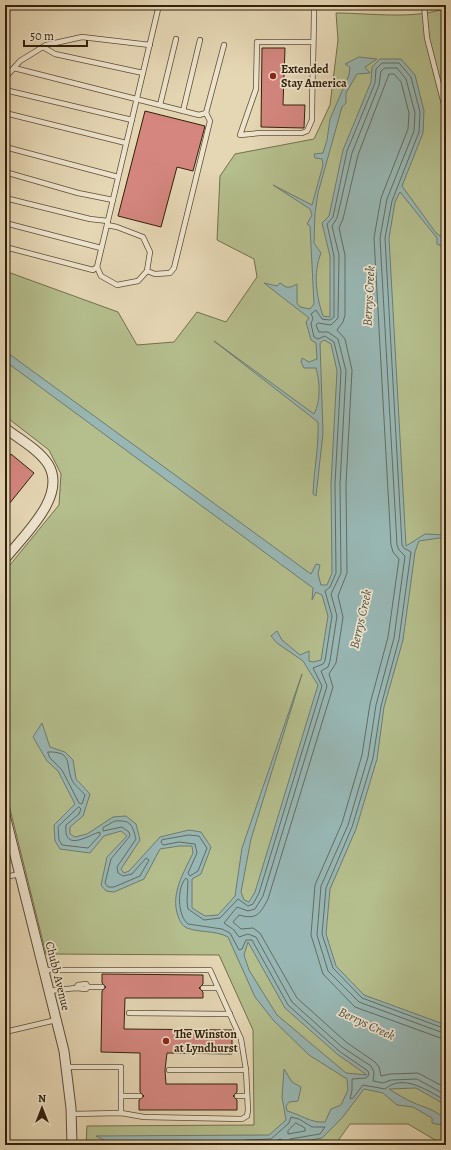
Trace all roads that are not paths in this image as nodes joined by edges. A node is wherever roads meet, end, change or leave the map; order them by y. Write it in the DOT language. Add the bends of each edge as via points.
graph roads {
  1 [pos="159,5"];
  2 [pos="314,5"];
  3 [pos="424,5"];
  4 [pos="176,39"];
  5 [pos="200,40"];
  6 [pos="313,42"];
  7 [pos="224,45"];
  8 [pos="150,46"];
  9 [pos="43,47"];
  10 [pos="14,68"];
  11 [pos="143,73"];
  12 [pos="5,78"];
  13 [pos="5,90"];
  14 [pos="137,98"];
  15 [pos="160,105"];
  16 [pos="183,111"];
  17 [pos="446,112"];
  18 [pos="5,113"];
  19 [pos="206,113"];
  20 [pos="132,120"];
  21 [pos="126,143"];
  22 [pos="5,147"];
  23 [pos="5,172"];
  24 [pos="118,177"];
  25 [pos="5,198"];
  26 [pos="113,200"];
  27 [pos="5,223"];
  28 [pos="107,223"];
  29 [pos="5,247"];
  30 [pos="101,248"];
  31 [pos="97,267"];
  32 [pos="147,271"];
  33 [pos="5,428"];
  34 [pos="5,559"];
  35 [pos="5,815"];
  36 [pos="20,874"];
  37 [pos="5,877"];
  38 [pos="44,970"];
  39 [pos="102,987"];
  40 [pos="203,988"];
  41 [pos="218,988"];
  42 [pos="49,991"];
  43 [pos="129,1013"];
  44 [pos="230,1014"];
  45 [pos="56,1020"];
  46 [pos="5,1032"];
  47 [pos="66,1067"];
  48 [pos="169,1070"];
  49 [pos="246,1070"];
  50 [pos="121,1096"];
  51 [pos="140,1096"];
  52 [pos="237,1096"];
  53 [pos="247,1096"];
  54 [pos="121,1113"];
  55 [pos="72,1114"];
  56 [pos="72,1145"];
  1 -- 8 [label="lane"];
  2 -- 6 [label="lane"];
  3 -- 17 [label="lane" via="427,38"];
  4 -- 15 [label="lane"];
  5 -- 16 [label="lane"];
  6 -- 6 [label="lane" via="312,120 306,131 240,135 256,89 257,42"];
  7 -- 19 [label="lane"];
  8 -- 9 [label="lane" via="82,37"];
  8 -- 11 [label="lane"];
  9 -- 10 [label="lane" via="20,61"];
  9 -- 11 [label="lane" via="55,54"];
  10 -- 12 [label="lane"];
  10 -- 14 [label="lane"];
  11 -- 14 [label="lane"];
  13 -- 20 [label="lane"];
  14 -- 15 [label="lane"];
  14 -- 20 [label="lane"];
  15 -- 16 [label="lane"];
  16 -- 19 [label="lane" via="199,115"];
  18 -- 21 [label="lane"];
  19 -- 32 [label="lane" via="210,121 174,268 170,273 155,274"];
  20 -- 21 [label="lane"];
  21 -- 24 [label="lane"];
  22 -- 24 [label="lane"];
  23 -- 26 [label="lane" via="78,193"];
  24 -- 26 [label="lane"];
  25 -- 28 [label="lane"];
  26 -- 28 [label="lane"];
  27 -- 30 [label="lane"];
  28 -- 30 [label="lane"];
  28 -- 32 [label="lane" via="143,237 150,252"];
  29 -- 31 [label="lane" via="93,270"];
  30 -- 31 [label="lane"];
  31 -- 32 [label="lane" via="101,276 116,285 138,281"];
  33 -- 34 [label="street" via="43,458 50,469 53,484 52,494 45,508"];
  35 -- 36 [label="street, Chubb Avenue"];
  36 -- 37 [label="lane"];
  36 -- 38 [label="street, Chubb Avenue"];
  38 -- 41 [label="lane" via="210,970"];
  38 -- 42 [label="street, Chubb Avenue"];
  39 -- 42 [label="lane" via="88,987 86,984 78,985 76,988"];
  40 -- 41 [label="lane"];
  41 -- 44 [label="lane"];
  42 -- 45 [label="street, Chubb Avenue"];
  43 -- 44 [label="lane"];
  44 -- 49 [label="lane" via="241,1039"];
  45 -- 46 [label="lane"];
  45 -- 47 [label="street, Chubb Avenue"];
  47 -- 50 [label="lane" via="121,1067"];
  47 -- 55 [label="street, Chubb Avenue"];
  48 -- 49 [label="lane"];
  49 -- 53 [label="lane"];
  50 -- 51 [label="lane"];
  50 -- 54 [label="lane"];
  52 -- 53 [label="lane"];
  53 -- 54 [label="lane" via="247,1116 242,1119 144,1117"];
  54 -- 55 [label="lane"];
  55 -- 56 [label="street, Chubb Avenue"];
}
